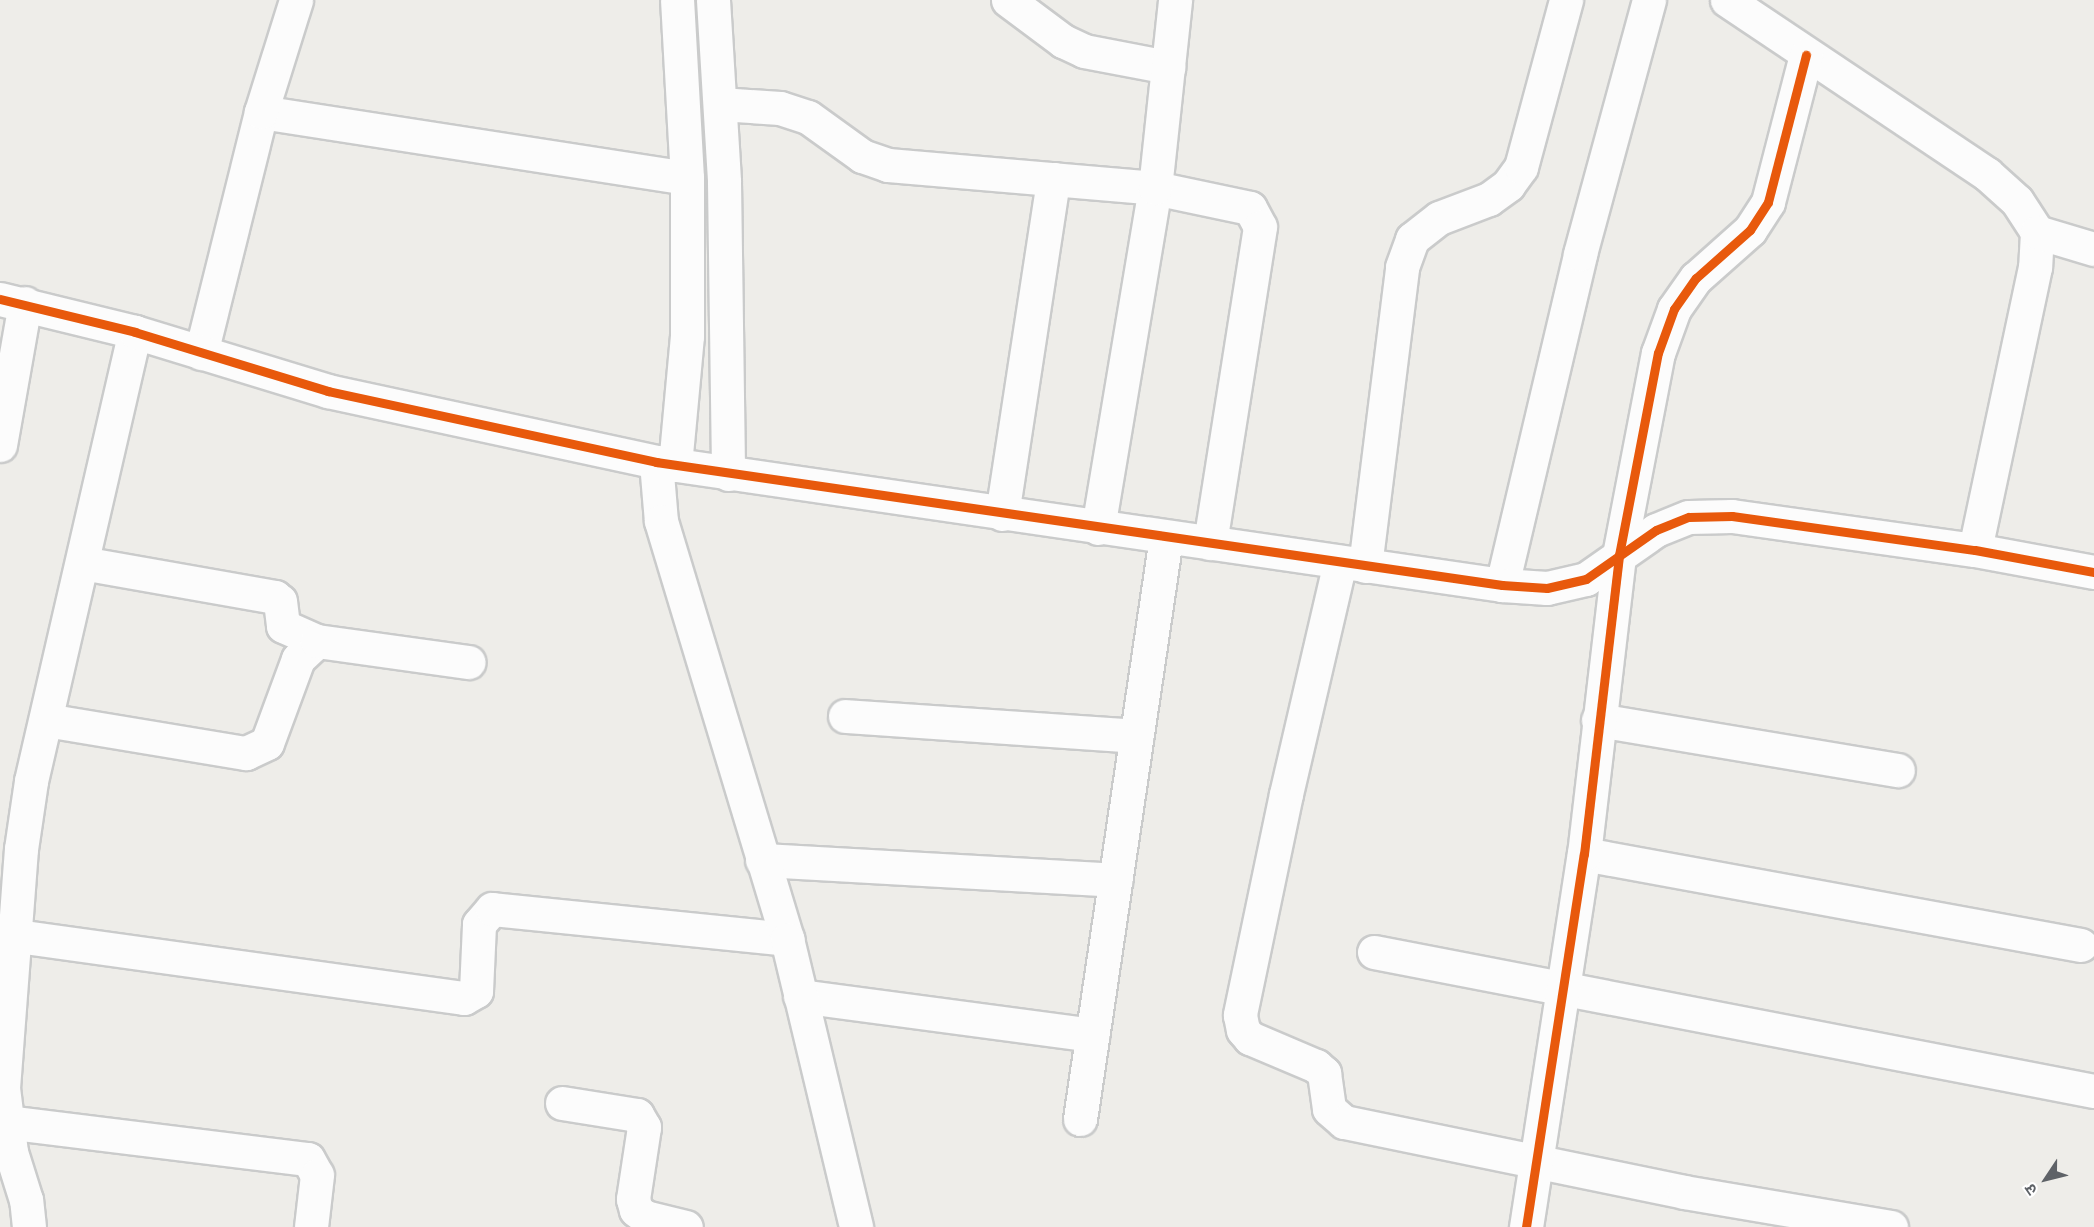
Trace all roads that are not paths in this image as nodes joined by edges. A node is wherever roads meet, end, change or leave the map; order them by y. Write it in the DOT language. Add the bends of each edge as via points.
graph roads {
  1 [pos="296,0"];
  2 [pos="677,0"];
  3 [pos="713,0"];
  4 [pos="1008,0"];
  5 [pos="1175,0"];
  6 [pos="1566,0"];
  7 [pos="1649,0"];
  8 [pos="1727,0"];
  9 [pos="1806,55"];
  10 [pos="1168,67"];
  11 [pos="720,104"];
  12 [pos="261,111"];
  13 [pos="687,178"];
  14 [pos="1053,179"];
  15 [pos="1155,188"];
  16 [pos="2037,232"];
  17 [pos="2094,249"];
  18 [pos="13,301"];
  19 [pos="135,332"];
  20 [pos="201,353"];
  21 [pos="0,445"];
  22 [pos="690,468"];
  23 [pos="1002,514"];
  24 [pos="1098,528"];
  25 [pos="1166,537"];
  26 [pos="1210,543"];
  27 [pos="1975,550"];
  28 [pos="1619,555"];
  29 [pos="82,563"];
  30 [pos="1353,564"];
  31 [pos="2094,572"];
  32 [pos="1502,585"];
  33 [pos="318,641"];
  34 [pos="469,662"];
  35 [pos="845,716"];
  36 [pos="46,720"];
  37 [pos="1598,720"];
  38 [pos="1136,736"];
  39 [pos="1898,770"];
  40 [pos="1584,854"];
  41 [pos="762,860"];
  42 [pos="1115,880"];
  43 [pos="17,936"];
  44 [pos="787,939"];
  45 [pos="2081,945"];
  46 [pos="1374,952"];
  47 [pos="1562,986"];
  48 [pos="800,996"];
  49 [pos="1092,1035"];
  50 [pos="2094,1091"];
  51 [pos="562,1103"];
  52 [pos="1080,1119"];
  53 [pos="6,1122"];
  54 [pos="1536,1163"];
  55 [pos="29,1227"];
  56 [pos="311,1227"];
  57 [pos="686,1227"];
  58 [pos="856,1227"];
  59 [pos="1526,1227"];
  60 [pos="1891,1227"];
  1 -- 12 [label="street"];
  2 -- 13 [label="street"];
  3 -- 11 [label="street"];
  4 -- 10 [label="street" via="1063,41 1084,51"];
  5 -- 10 [label="street"];
  6 -- 30 [label="street" via="1521,167 1508,185 1488,199 1439,218 1412,239 1405,258"];
  7 -- 32 [label="street" via="1580,254"];
  8 -- 9 [label="street"];
  9 -- 16 [label="street" via="1987,174 2017,201"];
  9 -- 28 [label="street" via="1768,202 1750,230 1696,278 1674,309 1658,353"];
  10 -- 15 [label="street"];
  11 -- 14 [label="street" via="780,108 808,117 862,156 888,165"];
  11 -- 22 [label="street" via="724,182"];
  12 -- 13 [label="street"];
  12 -- 20 [label="street"];
  13 -- 22 [label="street"];
  14 -- 15 [label="street"];
  14 -- 23 [label="street"];
  15 -- 24 [label="street"];
  15 -- 26 [label="street" via="1250,208 1260,227"];
  16 -- 17 [label="street"];
  16 -- 27 [label="street" via="2036,267"];
  18 -- 19 [label="street"];
  18 -- 21 [label="street"];
  19 -- 20 [label="street"];
  19 -- 29 [label="street"];
  20 -- 22 [label="street" via="327,391"];
  22 -- 23 [label="street"];
  22 -- 41 [label="street" via="661,521"];
  23 -- 24 [label="street"];
  24 -- 25 [label="street"];
  25 -- 26 [label="street"];
  25 -- 38 [label="street"];
  26 -- 30 [label="street"];
  27 -- 28 [label="street" via="1732,516 1689,517 1656,530"];
  27 -- 31 [label="street"];
  28 -- 32 [label="street" via="1586,579 1547,588"];
  28 -- 37 [label="street"];
  29 -- 33 [label="street" via="274,597 280,601 283,626"];
  29 -- 36 [label="street"];
  30 -- 32 [label="street"];
  30 -- 54 [label="street" via="1286,794 1240,1015 1243,1030 1250,1038 1324,1073 1329,1109 1344,1122"];
  33 -- 34 [label="street"];
  33 -- 36 [label="street" via="298,659 274,733 258,750 246,753"];
  35 -- 38 [label="street"];
  36 -- 43 [label="street" via="21,849"];
  37 -- 39 [label="street"];
  37 -- 40 [label="street"];
  38 -- 42 [label="street"];
  40 -- 45 [label="street"];
  40 -- 47 [label="street"];
  41 -- 42 [label="street"];
  41 -- 44 [label="street"];
  42 -- 49 [label="street"];
  43 -- 44 [label="street" via="464,998 476,991 479,924 492,909"];
  43 -- 53 [label="street" via="4,1035"];
  44 -- 48 [label="street"];
  46 -- 47 [label="street"];
  47 -- 50 [label="street"];
  47 -- 54 [label="street"];
  48 -- 49 [label="street"];
  48 -- 58 [label="street"];
  49 -- 52 [label="street"];
  51 -- 57 [label="street" via="637,1115 644,1127 633,1199 636,1210 645,1217"];
  53 -- 55 [label="street"];
  53 -- 56 [label="street" via="308,1159 317,1175"];
  54 -- 59 [label="street"];
  54 -- 60 [label="street"];
}
